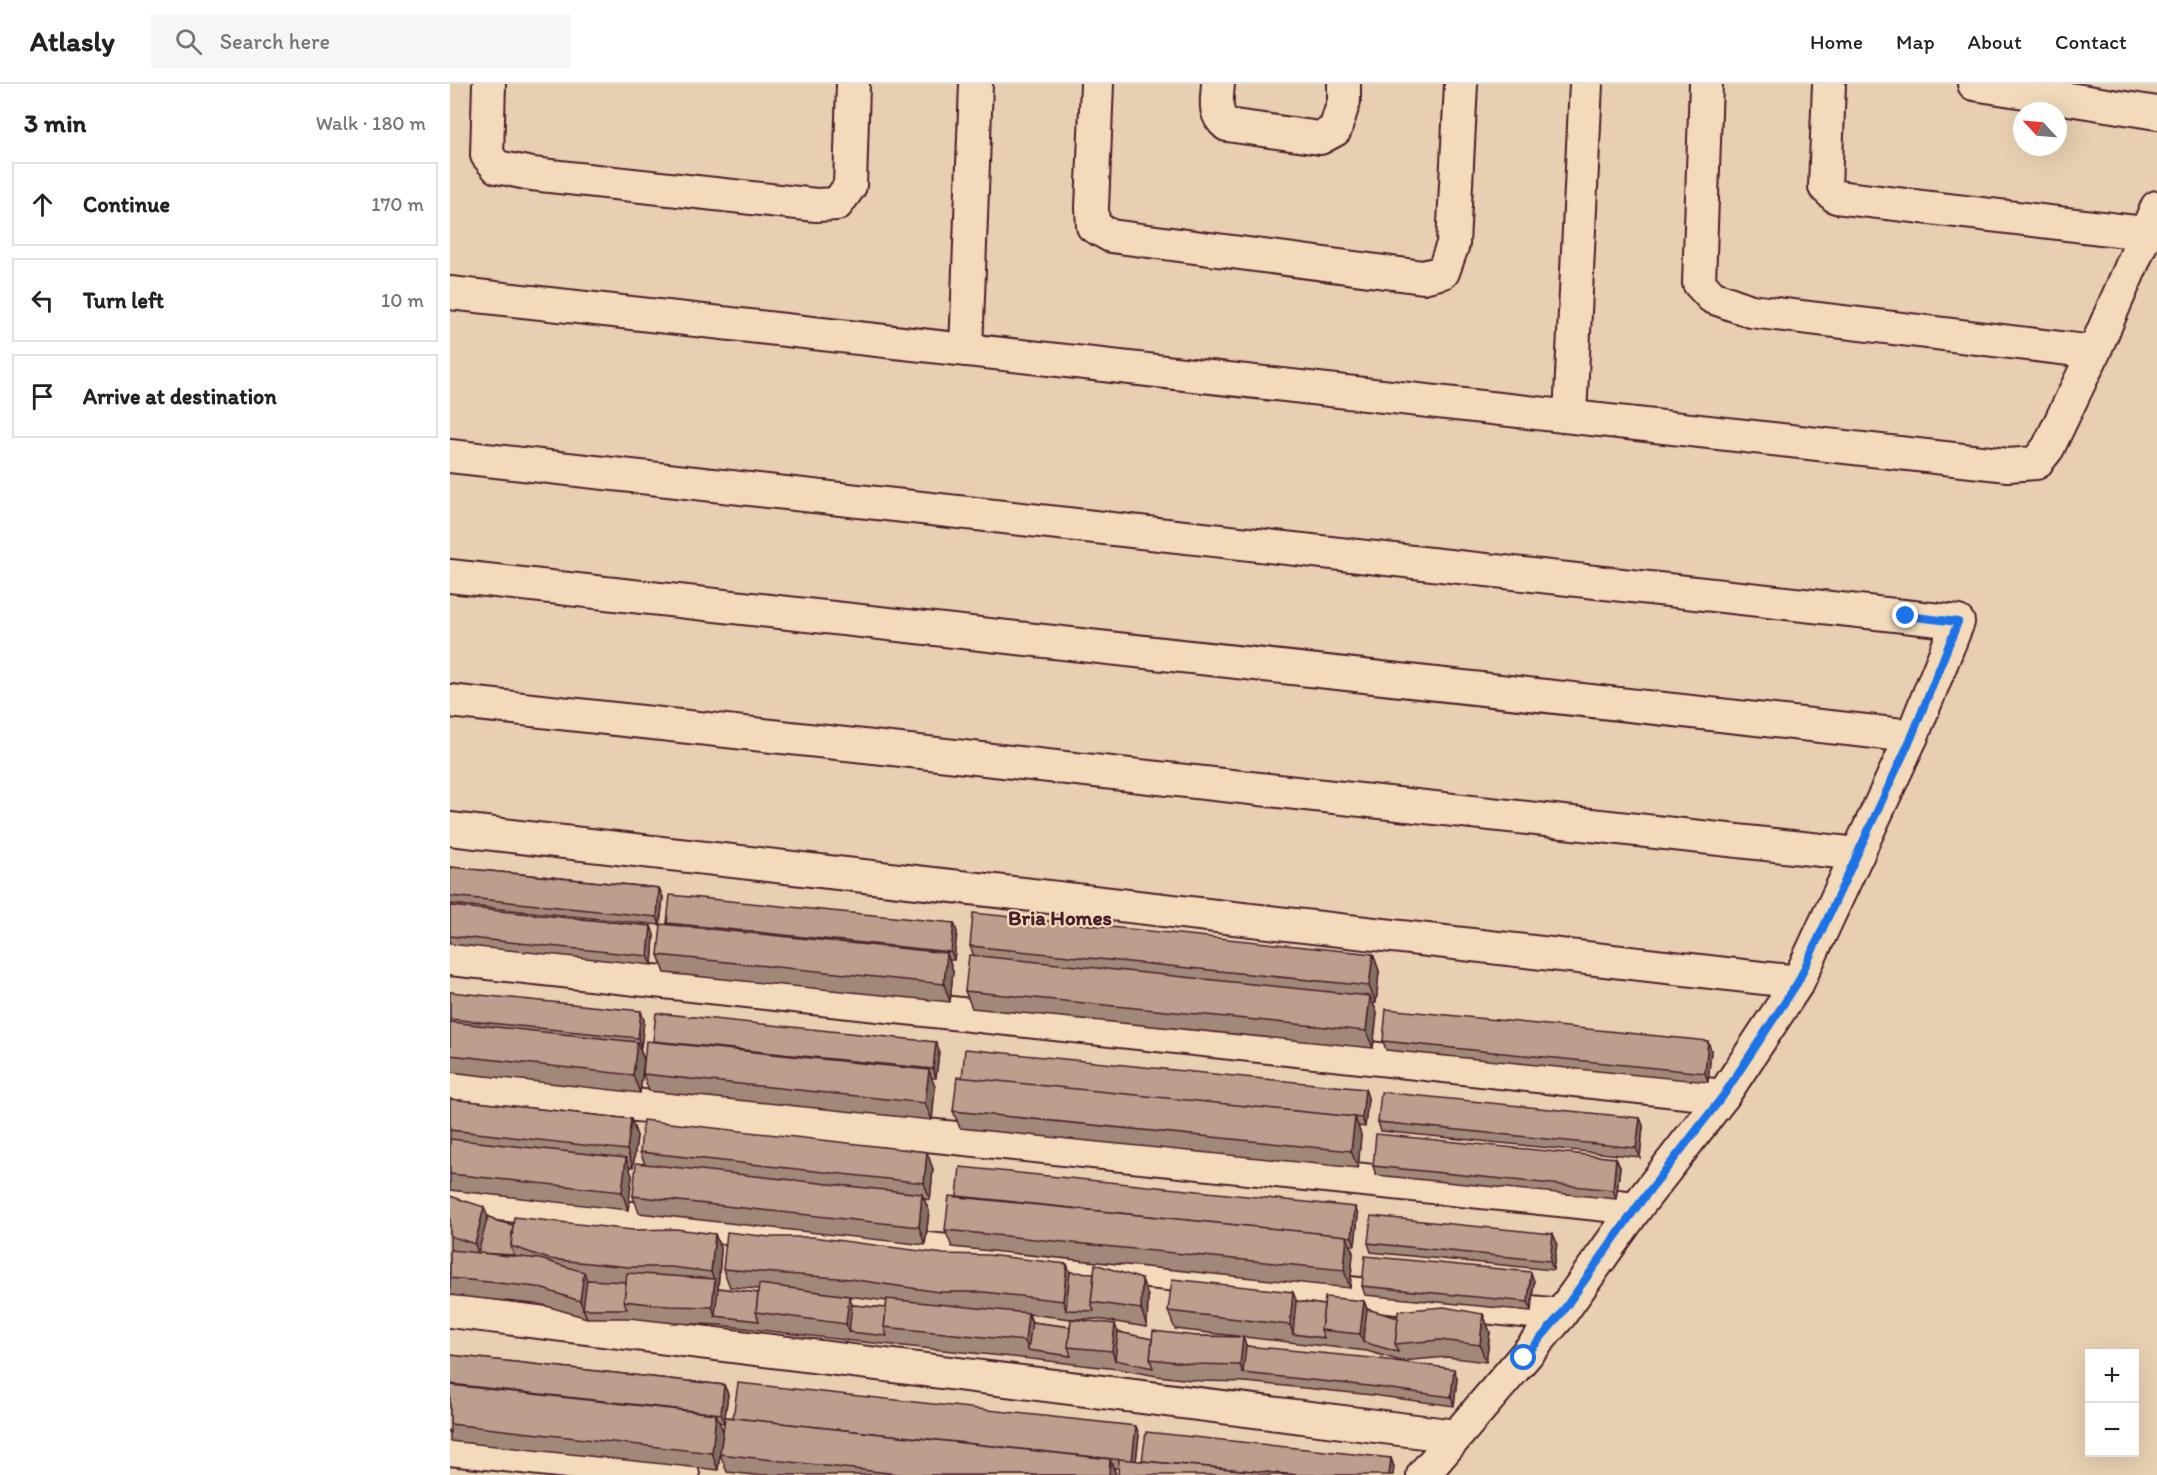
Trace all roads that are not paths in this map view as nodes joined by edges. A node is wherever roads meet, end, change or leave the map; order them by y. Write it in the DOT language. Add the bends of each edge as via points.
graph roads {
  1 [pos="489,84"];
  2 [pos="853,84"];
  3 [pos="976,84"];
  4 [pos="1096,84"];
  5 [pos="1218,84"];
  6 [pos="1344,84"];
  7 [pos="1461,84"];
  8 [pos="1586,84"];
  9 [pos="1706,84"];
  10 [pos="1829,84"];
  11 [pos="1974,84"];
  12 [pos="2157,114"];
  13 [pos="2150,220"];
  14 [pos="450,293"];
  15 [pos="966,350"];
  16 [pos="2094,352"];
  17 [pos="1570,416"];
  18 [pos="450,456"];
  19 [pos="450,576"];
  20 [pos="450,701"];
  21 [pos="1912,736"];
  22 [pos="450,829"];
  23 [pos="1858,854"];
  24 [pos="450,958"];
  25 [pos="1798,982"];
  26 [pos="450,1086"];
  27 [pos="1723,1096"];
  28 [pos="450,1199"];
  29 [pos="1636,1208"];
  30 [pos="450,1311"];
  31 [pos="1560,1315"];
  32 [pos="1456,1436"];
  33 [pos="450,1449"];
  34 [pos="683,1475"];
  35 [pos="1423,1475"];
  1 -- 2 [label="street" via="487,155 497,167 816,205 837,204 850,186"];
  3 -- 15 [label="street"];
  4 -- 7 [label="street" via="1093,226 1111,236 1424,277 1443,272 1453,244"];
  5 -- 6 [label="street" via="1216,111 1227,124 1320,138 1335,130 1344,101"];
  8 -- 17 [label="street"];
  9 -- 16 [label="street" via="1699,283 1712,297 1751,311"];
  10 -- 13 [label="street" via="1826,186 1836,197"];
  11 -- 12 [label="street"];
  13 -- 16 [label="street"];
  14 -- 15 [label="street"];
  15 -- 17 [label="street"];
  16 -- 17 [label="street" via="2048,448 2036,463 2008,465"];
  18 -- 21 [label="street" via="1958,622"];
  19 -- 21 [label="street"];
  20 -- 23 [label="street"];
  21 -- 23 [label="street"];
  22 -- 25 [label="street"];
  23 -- 25 [label="street"];
  24 -- 27 [label="street"];
  25 -- 27 [label="street"];
  26 -- 29 [label="street"];
  27 -- 29 [label="street"];
  28 -- 31 [label="street"];
  29 -- 31 [label="street"];
  30 -- 32 [label="street"];
  31 -- 32 [label="street"];
  32 -- 35 [label="street"];
  33 -- 34 [label="street"];
}
